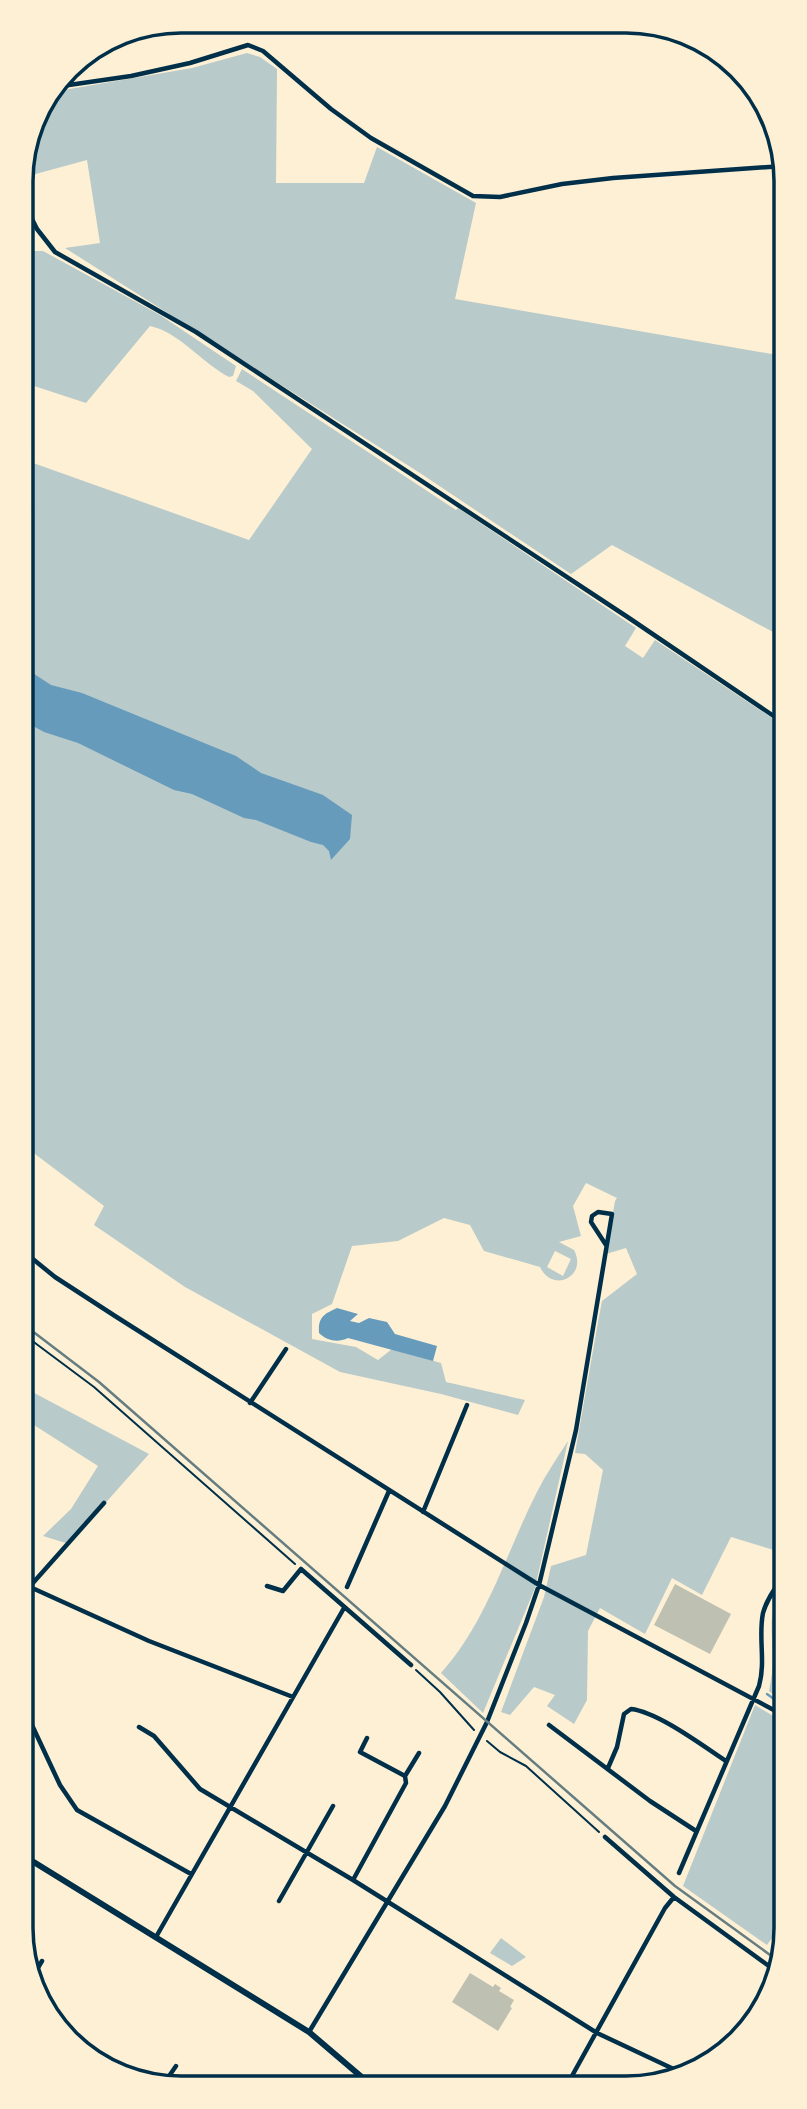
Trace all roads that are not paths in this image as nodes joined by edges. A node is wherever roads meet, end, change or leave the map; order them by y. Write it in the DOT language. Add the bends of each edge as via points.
graph roads {
  1 [pos="69,85"];
  2 [pos="772,167"];
  3 [pos="34,223"];
  4 [pos="774,716"];
  5 [pos="607,1245"];
  6 [pos="33,1259"];
  7 [pos="286,1349"];
  8 [pos="250,1403"];
  9 [pos="467,1405"];
  10 [pos="389,1491"];
  11 [pos="104,1503"];
  12 [pos="422,1512"];
  13 [pos="33,1583"];
  14 [pos="539,1585"];
  15 [pos="267,1586"];
  16 [pos="347,1587"];
  17 [pos="33,1588"];
  18 [pos="773,1592"];
  19 [pos="344,1608"];
  20 [pos="411,1665"];
  21 [pos="293,1697"];
  22 [pos="753,1699"];
  23 [pos="773,1710"];
  24 [pos="549,1725"];
  25 [pos="33,1727"];
  26 [pos="139,1727"];
  27 [pos="367,1738"];
  28 [pos="419,1753"];
  29 [pos="726,1761"];
  30 [pos="608,1768"];
  31 [pos="405,1776"];
  32 [pos="230,1806"];
  33 [pos="333,1806"];
  34 [pos="696,1831"];
  35 [pos="606,1837"];
  36 [pos="307,1853"];
  37 [pos="33,1862"];
  38 [pos="679,1873"];
  39 [pos="191,1874"];
  40 [pos="353,1880"];
  41 [pos="674,1897"];
  42 [pos="279,1901"];
  43 [pos="389,1902"];
  44 [pos="156,1937"];
  45 [pos="42,1961"];
  46 [pos="769,1966"];
  47 [pos="38,1967"];
  48 [pos="309,2032"];
  49 [pos="597,2033"];
  50 [pos="176,2066"];
  51 [pos="672,2068"];
  52 [pos="170,2075"];
  53 [pos="360,2076"];
  54 [pos="571,2076"];
  1 -- 2 [label="street" via="190,63 248,45 263,51 371,138 474,197 500,197 613,178"];
  3 -- 4 [label="street" via="55,252 196,332"];
  5 -- 5 [label="street" via="612,1214 598,1212 591,1222"];
  5 -- 14 [label="street" via="576,1430"];
  6 -- 8 [label="street"];
  7 -- 8 [label="street"];
  8 -- 10 [label="street"];
  9 -- 12 [label="street"];
  10 -- 12 [label="street"];
  10 -- 16 [label="street"];
  11 -- 13 [label="street"];
  12 -- 14 [label="street"];
  14 -- 22 [label="street"];
  14 -- 43 [label="street" via="475,1748"];
  15 -- 19 [label="street" via="283,1591 301,1569"];
  17 -- 21 [label="street" via="149,1641"];
  18 -- 22 [label="street" via="763,1613 763,1671"];
  19 -- 20 [label="street"];
  19 -- 21 [label="street"];
  21 -- 32 [label="street"];
  22 -- 23 [label="street"];
  22 -- 29 [label="street"];
  24 -- 30 [label="street"];
  25 -- 39 [label="street" via="77,1810"];
  26 -- 32 [label="street" via="155,1736 200,1789"];
  27 -- 31 [label="street" via="360,1752"];
  28 -- 31 [label="street"];
  29 -- 30 [label="street" via="661,1720 631,1709 624,1714"];
  29 -- 34 [label="street"];
  30 -- 34 [label="street"];
  31 -- 40 [label="street" via="406,1783"];
  32 -- 36 [label="street"];
  32 -- 39 [label="street"];
  33 -- 36 [label="street"];
  34 -- 38 [label="street"];
  35 -- 41 [label="street"];
  36 -- 40 [label="street"];
  36 -- 42 [label="street"];
  37 -- 44 [label="street"];
  39 -- 44 [label="street"];
  40 -- 43 [label="street"];
  41 -- 46 [label="street"];
  41 -- 49 [label="street"];
  43 -- 48 [label="street"];
  43 -- 49 [label="street"];
  44 -- 48 [label="street"];
  45 -- 47 [label="street"];
  48 -- 53 [label="street"];
  49 -- 51 [label="street"];
  49 -- 54 [label="street"];
  50 -- 52 [label="street"];
}
